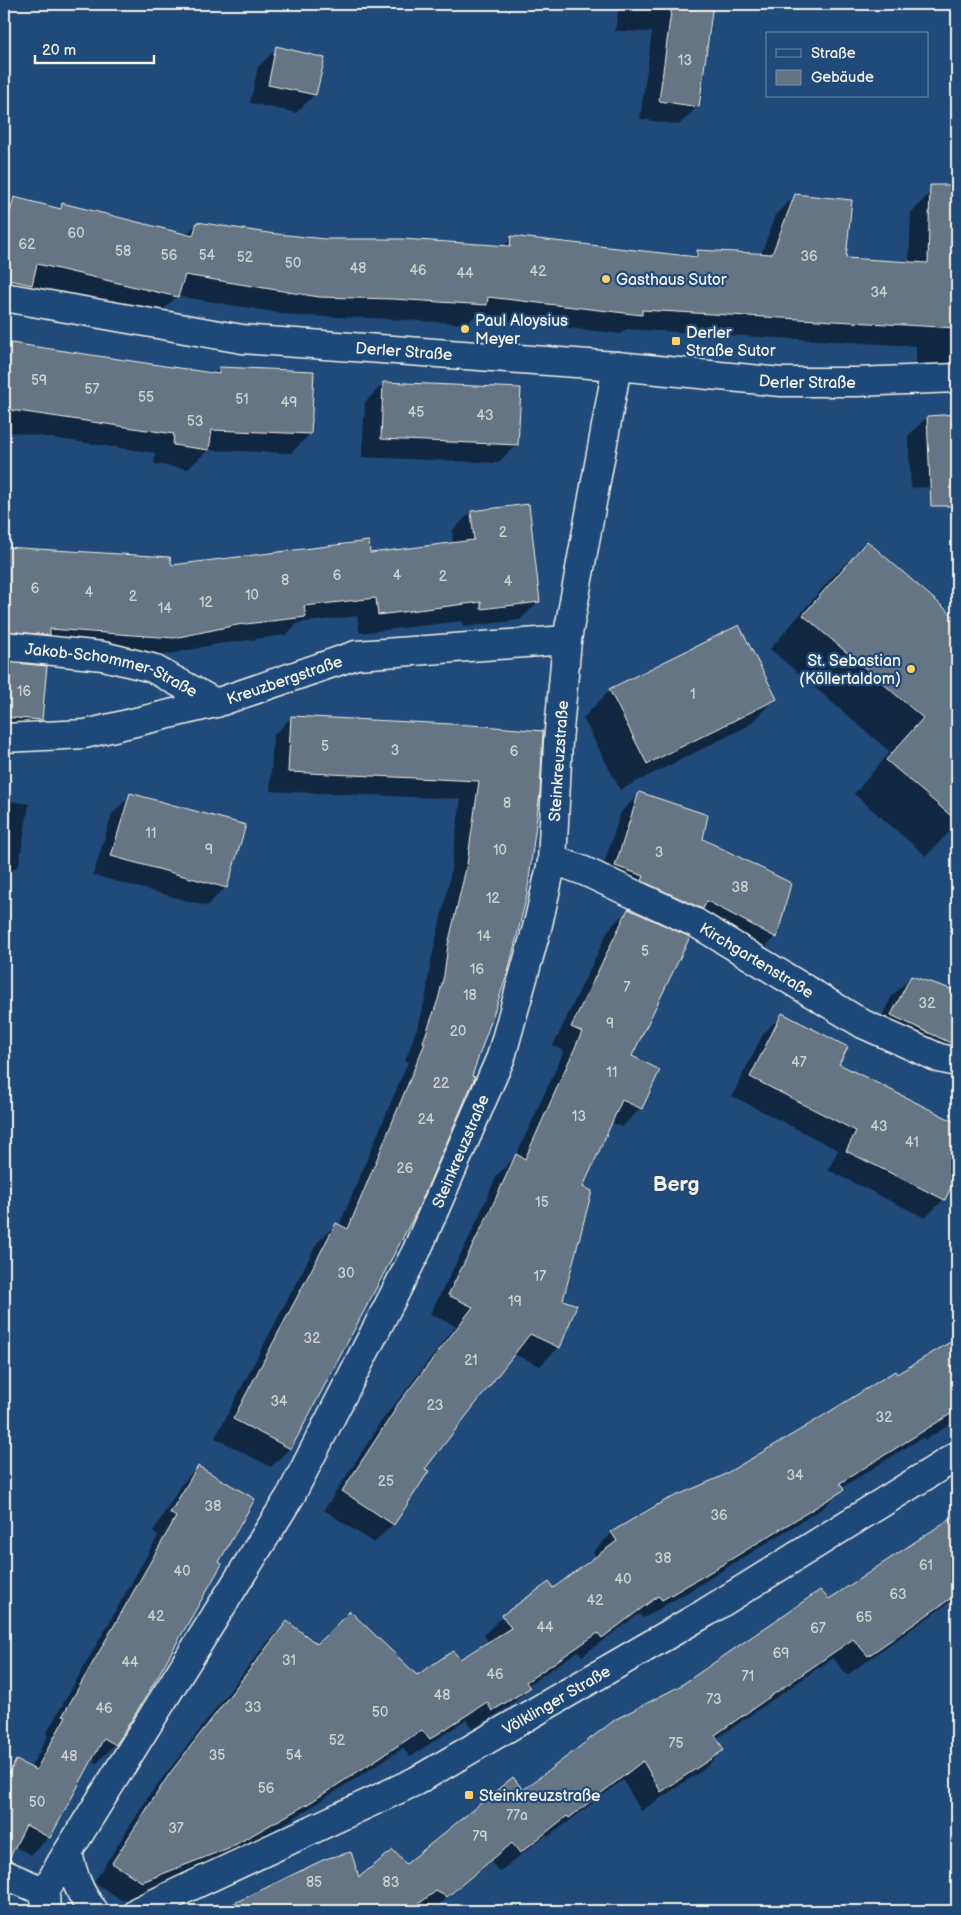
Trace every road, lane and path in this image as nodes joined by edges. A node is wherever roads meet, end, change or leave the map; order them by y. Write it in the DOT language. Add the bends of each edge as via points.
graph roads {
  1 [pos="4,297"];
  2 [pos="617,366"];
  3 [pos="957,378"];
  4 [pos="567,640"];
  5 [pos="4,646"];
  6 [pos="216,703"];
  7 [pos="4,738"];
  8 [pos="552,862"];
  9 [pos="957,1062"];
  10 [pos="957,1456"];
  11 [pos="68,1853"];
  12 [pos="4,1874"];
  13 [pos="46,1902"];
  14 [pos="94,1911"];
  15 [pos="138,1911"];
  1 -- 2 [label="street, Derler Straße" via="242,339"];
  2 -- 3 [label="street, Derler Straße" via="781,382"];
  2 -- 4 [label="street, Steinkreuzstraße"];
  4 -- 6 [label="street, Kreuzbergstraße" via="356,655"];
  4 -- 8 [label="street, Steinkreuzstraße"];
  5 -- 6 [label="street, Jakob-Schommer-Straße" via="103,656 152,668"];
  6 -- 7 [label="street, Kreuzbergstraße" via="85,734"];
  8 -- 9 [label="street, Kirchgartenstraße" via="584,871 696,923 863,1024 939,1058"];
  8 -- 11 [label="street, Steinkreuzstraße" via="500,1057 416,1252 291,1495"];
  10 -- 15 [label="street, Völklinger Straße" via="705,1613 416,1781"];
  11 -- 13 [label="street, Steinkreuzstraße"];
  11 -- 14 [label="street" via="80,1892"];
  12 -- 13 [label="street"];
}
